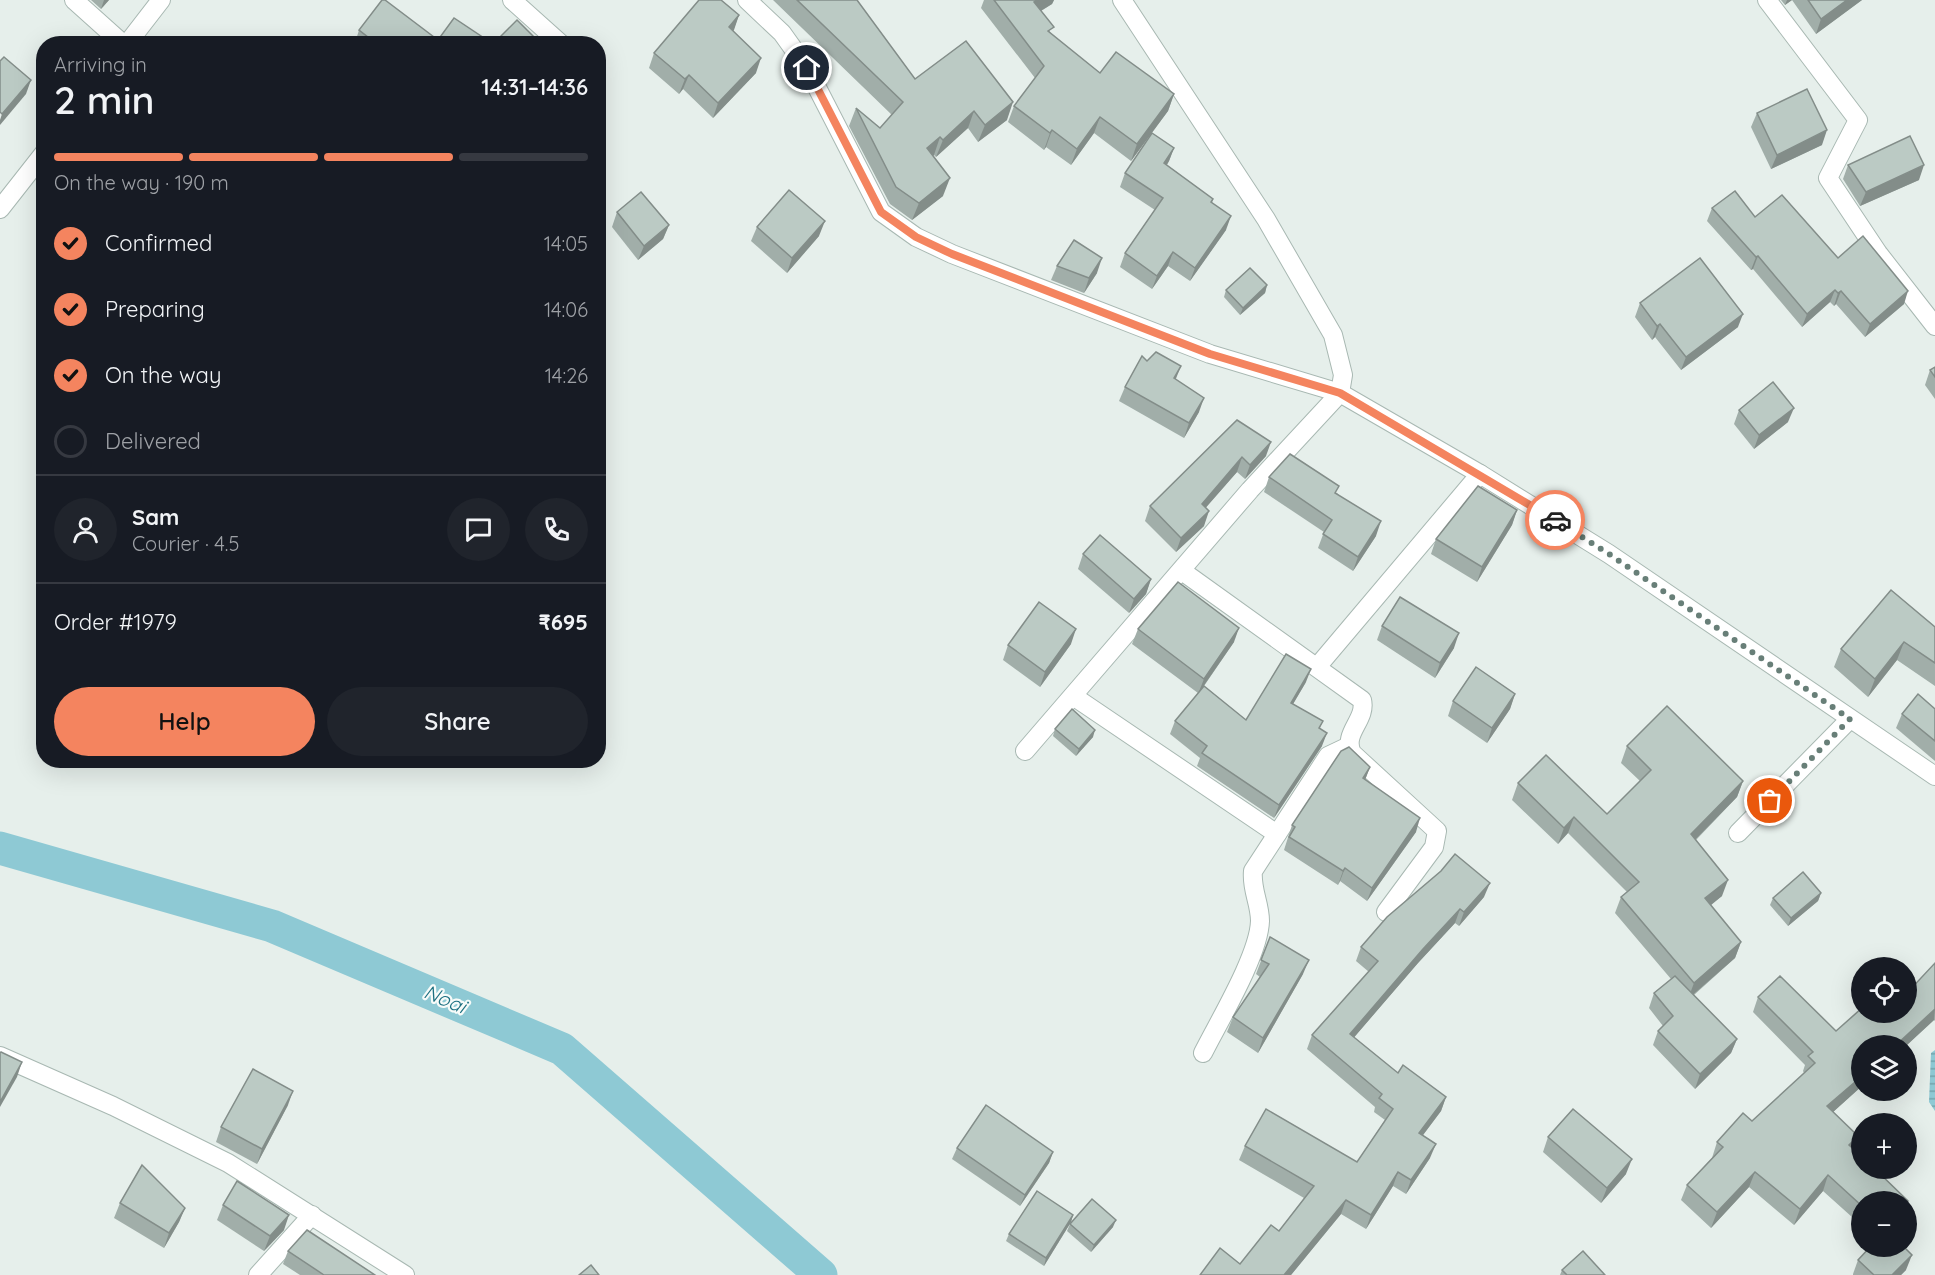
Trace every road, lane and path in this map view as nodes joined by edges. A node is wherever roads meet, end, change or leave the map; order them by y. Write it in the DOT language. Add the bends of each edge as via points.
graph roads {
  1 [pos="74,0"];
  2 [pos="161,0"];
  3 [pos="512,0"];
  4 [pos="747,0"];
  5 [pos="1122,0"];
  6 [pos="1767,0"];
  7 [pos="116,36"];
  8 [pos="132,36"];
  9 [pos="552,36"];
  10 [pos="36,163"];
  11 [pos="0,208"];
  12 [pos="1935,326"];
  13 [pos="1340,393"];
  14 [pos="1480,474"];
  15 [pos="1182,571"];
  16 [pos="1317,667"];
  17 [pos="1073,696"];
  18 [pos="1850,719"];
  19 [pos="1348,746"];
  20 [pos="1025,751"];
  21 [pos="1935,776"];
  22 [pos="1738,833"];
  23 [pos="1277,834"];
  24 [pos="1386,912"];
  25 [pos="1203,1053"];
  26 [pos="0,1056"];
  27 [pos="312,1215"];
  28 [pos="258,1275"];
  29 [pos="405,1275"];
  1 -- 7 [label="street"];
  2 -- 8 [label="street"];
  3 -- 9 [label="street"];
  4 -- 13 [label="street" via="782,33 807,68 881,212 916,237 1210,354"];
  5 -- 13 [label="street" via="1266,219 1333,335 1343,375"];
  6 -- 12 [label="street" via="1858,120 1828,178 1878,253"];
  10 -- 11 [label="street"];
  13 -- 14 [label="street"];
  13 -- 15 [label="street"];
  14 -- 16 [label="street"];
  14 -- 18 [label="street" via="1609,554"];
  15 -- 16 [label="street"];
  15 -- 17 [label="street"];
  16 -- 19 [label="street" via="1362,700 1362,712"];
  17 -- 20 [label="street"];
  17 -- 23 [label="street"];
  18 -- 21 [label="street"];
  18 -- 22 [label="street"];
  19 -- 23 [label="street" via="1328,756"];
  19 -- 24 [label="street" via="1437,831 1434,847"];
  23 -- 25 [label="street" via="1253,871 1251,886 1260,922 1254,947"];
  26 -- 27 [label="street" via="228,1163"];
  27 -- 28 [label="street"];
  27 -- 29 [label="street"];
}
